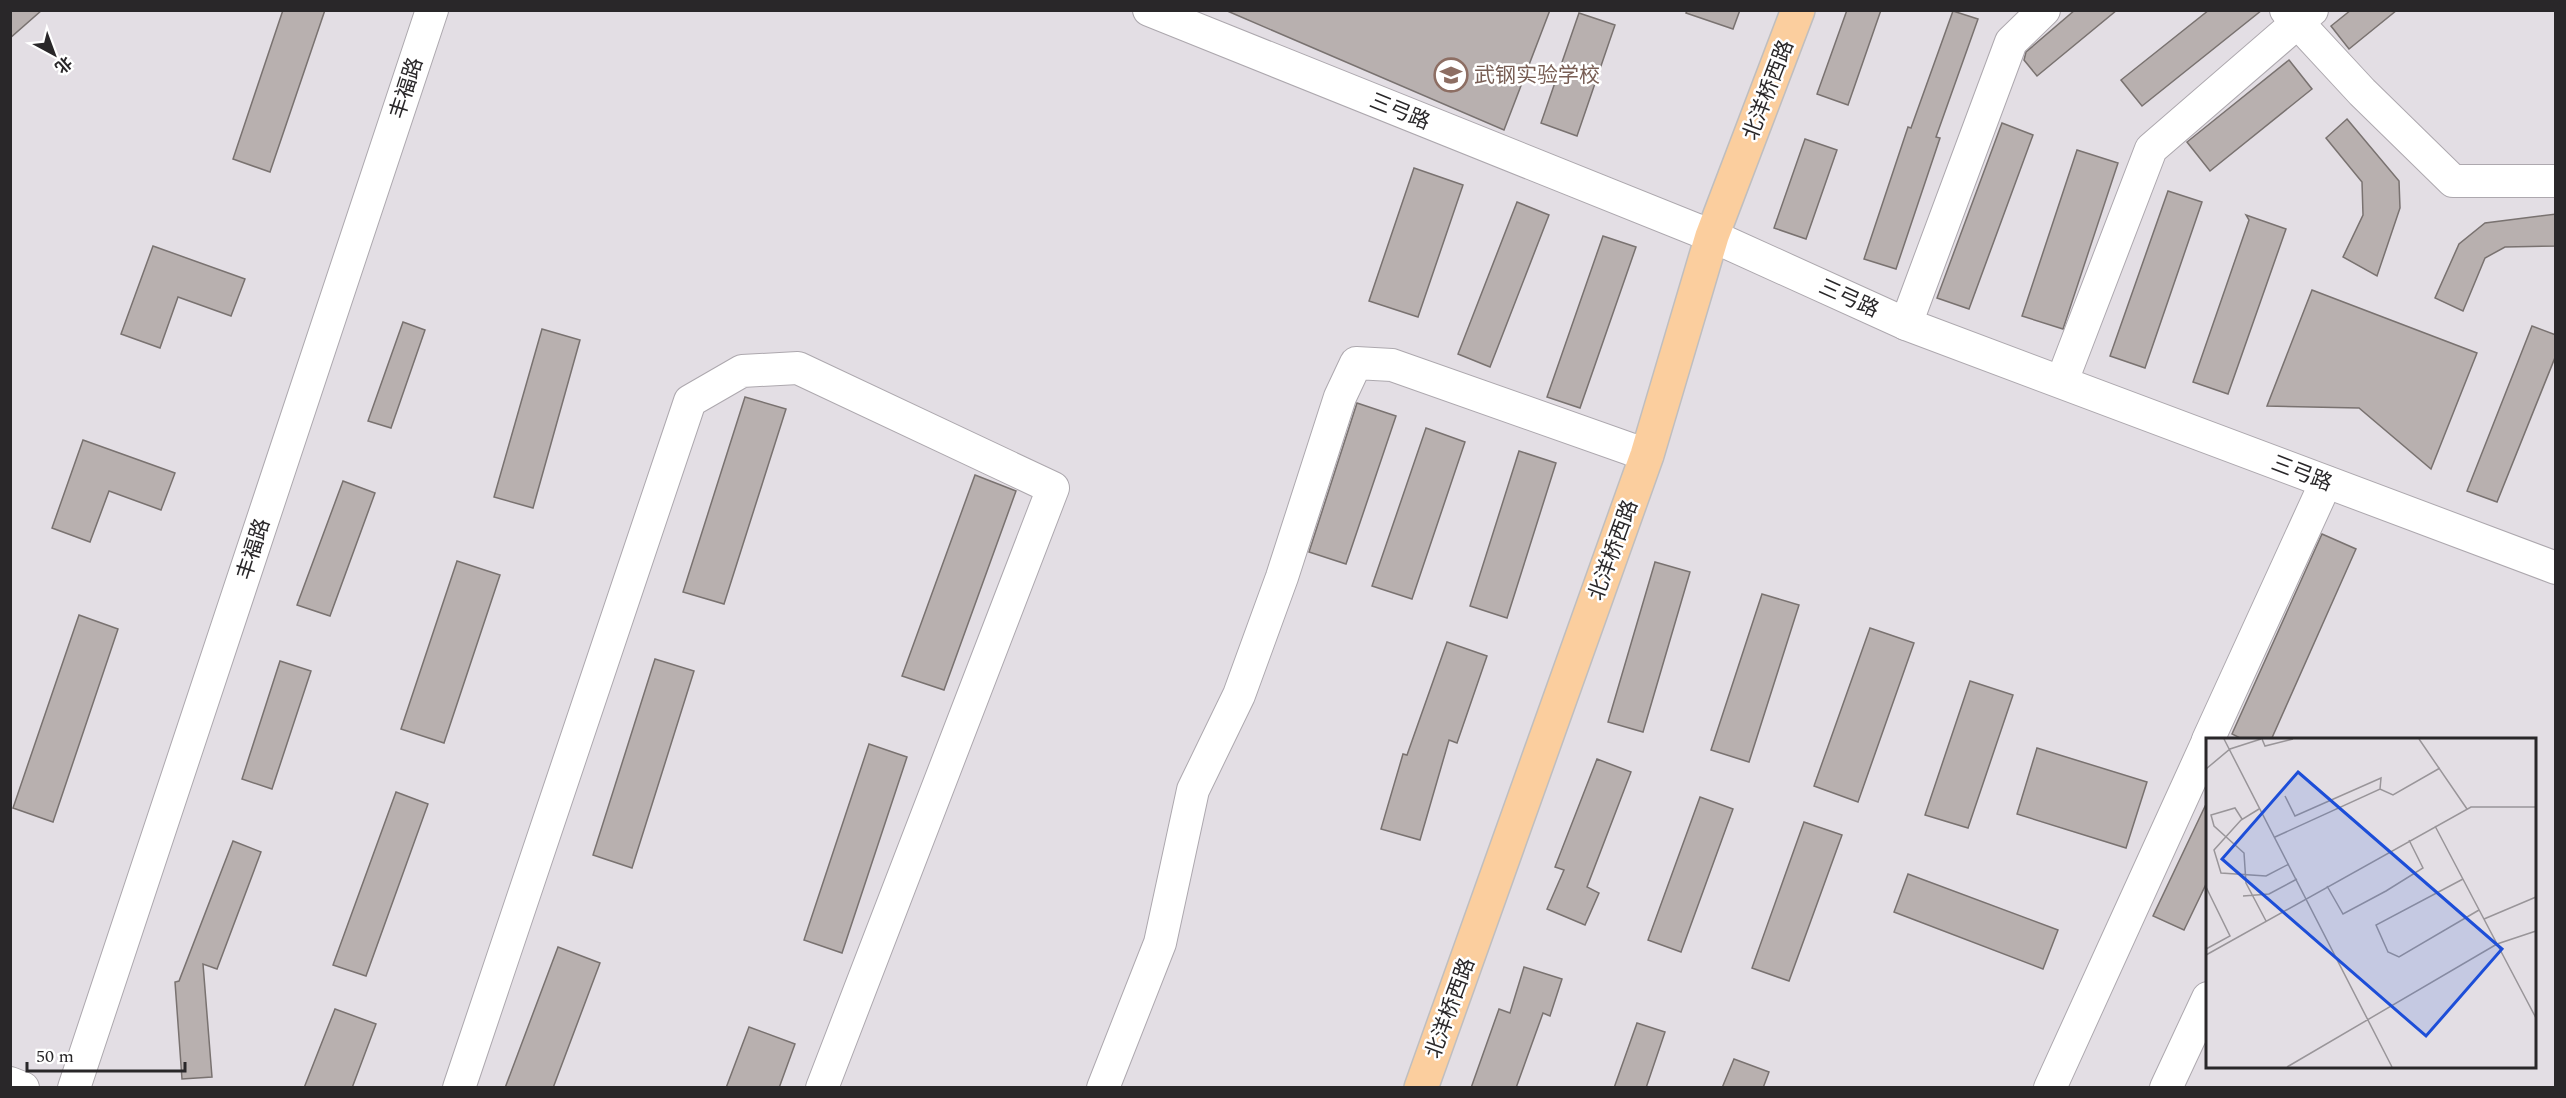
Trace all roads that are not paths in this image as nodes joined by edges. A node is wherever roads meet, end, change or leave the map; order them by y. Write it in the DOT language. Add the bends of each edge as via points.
graph roads {
  1 [pos="432,10"];
  2 [pos="1149,10"];
  3 [pos="1798,10"];
  4 [pos="2044,10"];
  5 [pos="2299,14"];
  6 [pos="2556,181"];
  7 [pos="1712,236"];
  8 [pos="1906,324"];
  9 [pos="2062,381"];
  10 [pos="1647,455"];
  11 [pos="2325,482"];
  12 [pos="2556,568"];
  13 [pos="2209,738"];
  14 [pos="2206,744"];
  15 [pos="2206,1002"];
  16 [pos="10,1083"];
  17 [pos="23,1088"];
  18 [pos="74,1088"];
  19 [pos="459,1088"];
  20 [pos="822,1088"];
  21 [pos="1102,1088"];
  22 [pos="1421,1088"];
  23 [pos="2050,1088"];
  24 [pos="2166,1088"];
  1 -- 18 [label="street, 丰福路"];
  2 -- 7 [label="street, 三弓路"];
  3 -- 7 [label="main road, 北洋桥西路"];
  4 -- 8 [label="street" via="2011,42"];
  5 -- 6 [label="street" via="2362,92 2453,181"];
  5 -- 9 [label="street" via="2151,149"];
  7 -- 8 [label="street, 三弓路"];
  7 -- 10 [label="main road, 北洋桥西路"];
  8 -- 9 [label="street, 三弓路"];
  9 -- 11 [label="street, 三弓路"];
  10 -- 21 [label="street" via="1392,365 1356,363 1340,397 1239,695 1193,790 1160,943"];
  10 -- 22 [label="main road, 北洋桥西路"];
  11 -- 12 [label="street, 三弓路"];
  11 -- 13 [label="street"];
  14 -- 23 [label="street"];
  15 -- 24 [label="street"];
  16 -- 17 [label="street"];
  19 -- 20 [label="street" via="690,400 742,371 798,368 1053,488"];
}
